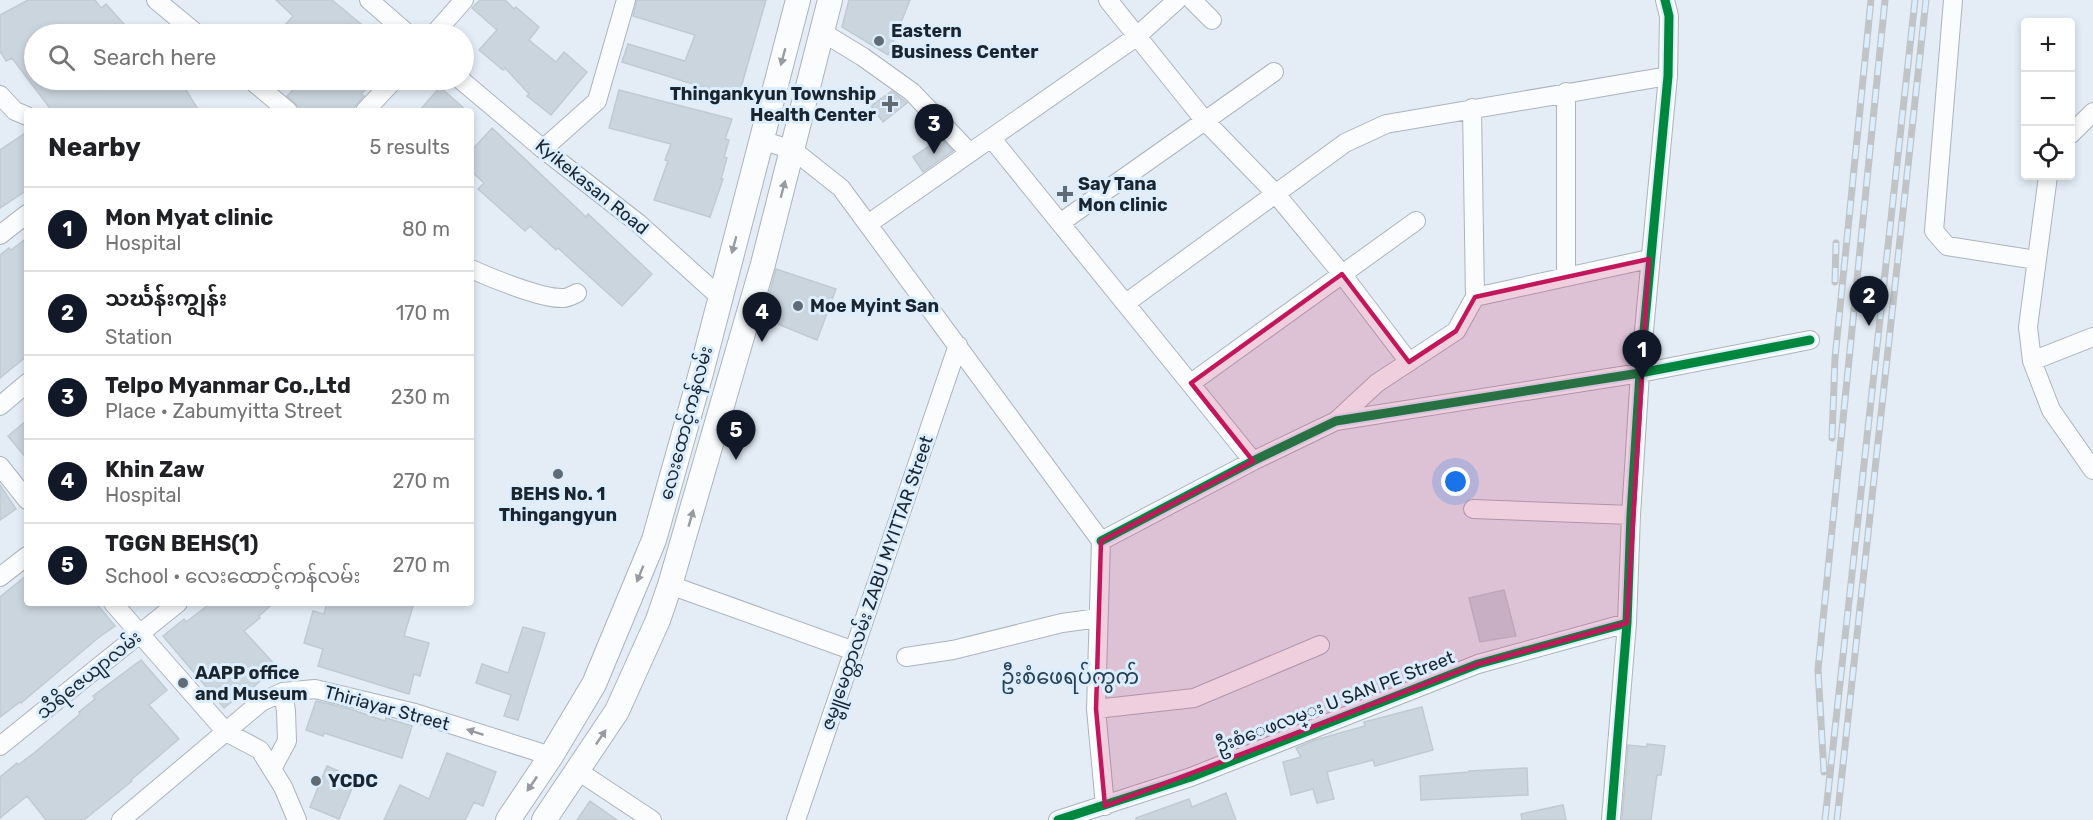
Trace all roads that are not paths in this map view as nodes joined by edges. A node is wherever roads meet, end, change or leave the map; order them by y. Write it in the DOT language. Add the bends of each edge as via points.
graph roads {
  1 [pos="156,0"];
  2 [pos="369,0"];
  3 [pos="464,0"];
  4 [pos="626,0"];
  5 [pos="798,0"];
  6 [pos="830,0"];
  7 [pos="1108,0"];
  8 [pos="1177,0"];
  9 [pos="1192,0"];
  10 [pos="1665,0"];
  11 [pos="1953,0"];
  12 [pos="1212,20"];
  13 [pos="185,24"];
  14 [pos="397,24"];
  15 [pos="443,24"];
  16 [pos="822,33"];
  17 [pos="1136,37"];
  18 [pos="1274,72"];
  19 [pos="1668,76"];
  20 [pos="263,90"];
  21 [pos="385,90"];
  22 [pos="473,90"];
  23 [pos="1566,92"];
  24 [pos="0,95"];
  25 [pos="284,108"];
  26 [pos="368,108"];
  27 [pos="1472,108"];
  28 [pos="2093,112"];
  29 [pos="24,116"];
  30 [pos="1205,122"];
  31 [pos="2075,130"];
  32 [pos="992,139"];
  33 [pos="761,140"];
  34 [pos="543,148"];
  35 [pos="793,150"];
  36 [pos="970,153"];
  37 [pos="2047,180"];
  38 [pos="1275,193"];
  39 [pos="24,216"];
  40 [pos="1416,220"];
  41 [pos="1060,223"];
  42 [pos="868,224"];
  43 [pos="0,235"];
  44 [pos="1649,259"];
  45 [pos="2037,260"];
  46 [pos="474,269"];
  47 [pos="1342,274"];
  48 [pos="1566,276"];
  49 [pos="577,293"];
  50 [pos="720,297"];
  51 [pos="1475,297"];
  52 [pos="1126,303"];
  53 [pos="752,304"];
  54 [pos="2093,337"];
  55 [pos="1810,340"];
  56 [pos="958,345"];
  57 [pos="2032,361"];
  58 [pos="1409,362"];
  59 [pos="701,373"];
  60 [pos="1640,373"];
  61 [pos="730,381"];
  62 [pos="1191,383"];
  63 [pos="24,386"];
  64 [pos="0,406"];
  65 [pos="1336,421"];
  66 [pos="1253,462"];
  67 [pos="0,466"];
  68 [pos="2093,470"];
  69 [pos="24,496"];
  70 [pos="1473,509"];
  71 [pos="1631,515"];
  72 [pos="654,540"];
  73 [pos="1101,541"];
  74 [pos="682,548"];
  75 [pos="24,558"];
  76 [pos="0,578"];
  77 [pos="670,585"];
  78 [pos="116,606"];
  79 [pos="174,606"];
  80 [pos="1098,618"];
  81 [pos="1627,623"];
  82 [pos="140,635"];
  83 [pos="1320,645"];
  84 [pos="854,651"];
  85 [pos="906,657"];
  86 [pos="283,692"];
  87 [pos="1096,709"];
  88 [pos="226,732"];
  89 [pos="0,746"];
  90 [pos="550,756"];
  91 [pos="272,770"];
  92 [pos="578,771"];
  93 [pos="1105,806"];
  94 [pos="1065,819"];
  95 [pos="121,820"];
  96 [pos="297,820"];
  97 [pos="508,820"];
  98 [pos="544,820"];
  99 [pos="652,820"];
  100 [pos="796,820"];
  101 [pos="1611,820"];
  1 -- 13 [label="street"];
  2 -- 14 [label="street"];
  3 -- 15 [label="street"];
  4 -- 34 [label="street" via="597,100"];
  5 -- 33 [label="main road, လေးထောင့်ကန်လမ်း, one-way"];
  6 -- 16 [label="main road, လေးထောင့်ကန်လမ်း"];
  7 -- 17 [label="street"];
  8 -- 17 [label="street"];
  9 -- 12 [label="street"];
  10 -- 19 [label="street" via="1669,16"];
  11 -- 45 [label="street" via="1934,231 1947,246"];
  16 -- 35 [label="main road, လေးထောင့်ကန်လမ်း"];
  16 -- 36 [label="street" via="912,92"];
  17 -- 30 [label="street"];
  17 -- 32 [label="street"];
  18 -- 30 [label="street"];
  19 -- 23 [label="street"];
  19 -- 44 [label="street"];
  20 -- 25 [label="street"];
  21 -- 26 [label="street"];
  22 -- 34 [label="street, Kyikekasan Road"];
  23 -- 27 [label="street"];
  23 -- 48 [label="street"];
  24 -- 29 [label="street"];
  27 -- 38 [label="street" via="1386,124 1345,143"];
  27 -- 51 [label="street"];
  28 -- 31 [label="street"];
  30 -- 38 [label="street"];
  30 -- 41 [label="street"];
  32 -- 36 [label="street"];
  32 -- 41 [label="street"];
  33 -- 35 [label="street"];
  33 -- 50 [label="main road, လေးထောင့်ကန်လမ်း, one-way"];
  34 -- 50 [label="street, Kyikekasan Road" via="638,223"];
  35 -- 42 [label="street" via="841,188"];
  53 -- 35 [label="main road, လေးထောင့်ကန်လမ်း, one-way"];
  36 -- 42 [label="street"];
  37 -- 45 [label="street"];
  38 -- 47 [label="street"];
  38 -- 52 [label="street"];
  39 -- 43 [label="street"];
  40 -- 47 [label="street"];
  41 -- 52 [label="street"];
  42 -- 56 [label="street"];
  44 -- 48 [label="street"];
  44 -- 60 [label="street"];
  45 -- 57 [label="street" via="2028,327"];
  46 -- 49 [label="street" via="550,296 565,298"];
  47 -- 58 [label="street"];
  47 -- 62 [label="street"];
  48 -- 51 [label="street"];
  50 -- 53 [label="main road"];
  50 -- 59 [label="main road, လေးထောင့်ကန်လမ်း"];
  51 -- 58 [label="street" via="1456,331"];
  52 -- 62 [label="street"];
  53 -- 61 [label="main road, လေးထောင့်ကန်လမ်း"];
  54 -- 57 [label="street"];
  55 -- 60 [label="street"];
  56 -- 73 [label="street"];
  56 -- 84 [label="street, ဇမ္ဗူမေတ္တာလမ်း ZABU MYITTAR Street"];
  57 -- 68 [label="street" via="2051,410"];
  58 -- 65 [label="street" via="1377,383"];
  59 -- 61 [label="main road"];
  59 -- 72 [label="main road, လေးထောင့်ကန်လမ်း"];
  60 -- 65 [label="street"];
  60 -- 71 [label="street"];
  74 -- 61 [label="main road, လေးထောင့်ကန်လမ်း, one-way"];
  62 -- 66 [label="street"];
  63 -- 64 [label="street"];
  65 -- 66 [label="street"];
  66 -- 73 [label="street"];
  67 -- 69 [label="street"];
  70 -- 71 [label="street"];
  71 -- 81 [label="street"];
  72 -- 74 [label="main road"];
  72 -- 90 [label="main road, လေးထောင့်ကန်လမ်း, one-way" via="594,684"];
  73 -- 80 [label="street"];
  74 -- 77 [label="main road, လေးထောင့်ကန်လမ်း"];
  75 -- 76 [label="street"];
  77 -- 84 [label="street"];
  92 -- 77 [label="main road, လေးထောင့်ကန်လမ်း, one-way" via="617,711"];
  78 -- 82 [label="street"];
  79 -- 82 [label="street, သီရိဇေယျာလမ်း"];
  80 -- 85 [label="street"];
  80 -- 87 [label="street"];
  81 -- 93 [label="street, ဦးစံေဖလမ္း U SAN PE Street" via="1478,664 1191,777"];
  81 -- 101 [label="street"];
  82 -- 88 [label="street"];
  82 -- 89 [label="street, သီရိဇေယျာလမ်း"];
  83 -- 87 [label="street" via="1194,698"];
  84 -- 100 [label="street, ဇမ္ဗူမေတ္တာလမ်း ZABU MYITTAR Street"];
  86 -- 88 [label="street, Thiriayar Street" via="261,702"];
  90 -- 86 [label="street, Thiriayar Street, one-way" via="415,713 315,689"];
  86 -- 91 [label="street" via="287,741"];
  87 -- 93 [label="street"];
  88 -- 91 [label="street" via="260,750"];
  88 -- 95 [label="street, Thiriayar Street"];
  90 -- 97 [label="main road, လေးထောင့်ကန်လမ်း, one-way"];
  91 -- 96 [label="street" via="284,787"];
  92 -- 98 [label="main road, လေးထောင့်ကန်လမ်း"];
  92 -- 99 [label="street"];
  93 -- 94 [label="street, ဦးစံေဖလမ္း U SAN PE Street"];
}
